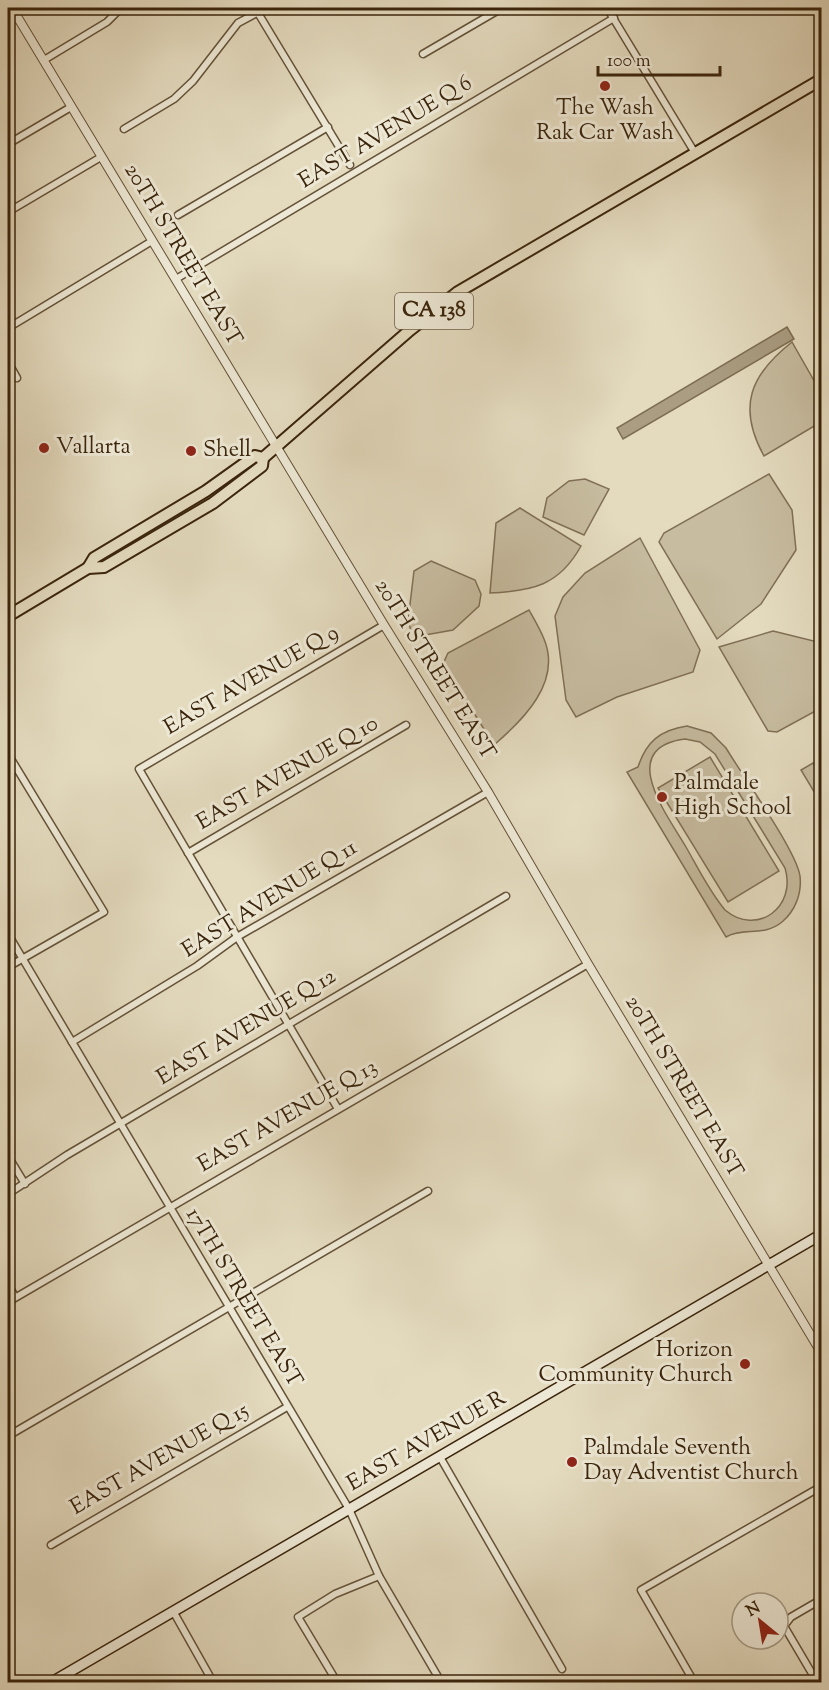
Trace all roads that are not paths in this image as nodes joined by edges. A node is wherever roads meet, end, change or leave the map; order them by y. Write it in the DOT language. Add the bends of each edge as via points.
graph roads {
  1 [pos="12,8"];
  2 [pos="121,8"];
  3 [pos="266,8"];
  4 [pos="502,8"];
  5 [pos="608,8"];
  6 [pos="256,10"];
  7 [pos="614,18"];
  8 [pos="423,54"];
  9 [pos="44,60"];
  10 [pos="822,79"];
  11 [pos="71,106"];
  12 [pos="328,128"];
  13 [pos="124,129"];
  14 [pos="8,144"];
  15 [pos="695,153"];
  16 [pos="101,157"];
  17 [pos="350,165"];
  18 [pos="8,212"];
  19 [pos="178,215"];
  20 [pos="152,241"];
  21 [pos="176,279"];
  22 [pos="8,328"];
  23 [pos="8,362"];
  24 [pos="17,378"];
  25 [pos="278,446"];
  26 [pos="263,458"];
  27 [pos="172,511"];
  28 [pos="126,554"];
  29 [pos="88,568"];
  30 [pos="8,616"];
  31 [pos="384,625"];
  32 [pos="406,725"];
  33 [pos="8,754"];
  34 [pos="488,792"];
  35 [pos="188,853"];
  36 [pos="506,896"];
  37 [pos="8,934"];
  38 [pos="237,937"];
  39 [pos="23,958"];
  40 [pos="588,964"];
  41 [pos="8,967"];
  42 [pos="288,1024"];
  43 [pos="72,1042"];
  44 [pos="338,1109"];
  45 [pos="119,1125"];
  46 [pos="8,1156"];
  47 [pos="25,1184"];
  48 [pos="428,1191"];
  49 [pos="8,1194"];
  50 [pos="168,1207"];
  51 [pos="822,1234"];
  52 [pos="769,1264"];
  53 [pos="8,1284"];
  54 [pos="15,1297"];
  55 [pos="8,1302"];
  56 [pos="227,1308"];
  57 [pos="822,1354"];
  58 [pos="287,1407"];
  59 [pos="8,1436"];
  60 [pos="440,1457"];
  61 [pos="822,1486"];
  62 [pos="349,1509"];
  63 [pos="51,1545"];
  64 [pos="379,1576"];
  65 [pos="822,1599"];
  66 [pos="172,1611"];
  67 [pos="562,1669"];
  68 [pos="69,1672"];
  69 [pos="693,1680"];
  70 [pos="52,1683"];
  71 [pos="75,1683"];
  72 [pos="213,1683"];
  73 [pos="337,1683"];
  74 [pos="441,1683"];
  75 [pos="684,1683"];
  76 [pos="817,1683"];
  1 -- 9 [label="street, 20TH STREET EAST"];
  2 -- 9 [label="street" via="107,22"];
  3 -- 6 [label="street"];
  4 -- 8 [label="street"];
  5 -- 7 [label="street"];
  6 -- 12 [label="street"];
  6 -- 13 [label="street" via="238,23 174,99"];
  7 -- 15 [label="street"];
  7 -- 21 [label="street, EAST AVENUE Q 6"];
  9 -- 11 [label="street, 20TH STREET EAST"];
  10 -- 15 [label="highway, CA 138"];
  11 -- 14 [label="street"];
  11 -- 16 [label="street, 20TH STREET EAST"];
  12 -- 17 [label="street"];
  12 -- 19 [label="street, EAST AVENUE Q 6"];
  15 -- 25 [label="highway, CA 138" via="458,292"];
  16 -- 18 [label="street"];
  16 -- 20 [label="street, 20TH STREET EAST"];
  20 -- 21 [label="street, 20TH STREET EAST"];
  20 -- 22 [label="street"];
  21 -- 25 [label="street, 20TH STREET EAST"];
  23 -- 24 [label="street"];
  25 -- 26 [label="highway, CA 138"];
  25 -- 31 [label="street, 20TH STREET EAST"];
  26 -- 27 [label="highway, CA 138" via="255,456"];
  26 -- 28 [label="highway, CA 138" via="262,466 213,503"];
  27 -- 28 [label="highway" via="164,522 132,543"];
  27 -- 29 [label="highway, CA 138" via="94,558"];
  28 -- 29 [label="highway, CA 138" via="104,567"];
  29 -- 30 [label="highway, CA 138"];
  31 -- 34 [label="street, 20TH STREET EAST"];
  31 -- 35 [label="street, EAST AVENUE Q 9" via="139,769"];
  32 -- 35 [label="street, EAST AVENUE Q 10"];
  33 -- 39 [label="street" via="104,912"];
  34 -- 38 [label="street, EAST AVENUE Q 11"];
  34 -- 40 [label="street, 20TH STREET EAST"];
  35 -- 38 [label="street"];
  36 -- 42 [label="street, EAST AVENUE Q 12"];
  37 -- 39 [label="street, 17TH STREET EAST"];
  38 -- 42 [label="street"];
  38 -- 43 [label="street, EAST AVENUE Q 11"];
  39 -- 41 [label="street"];
  39 -- 43 [label="street, 17TH STREET EAST"];
  40 -- 44 [label="street, EAST AVENUE Q 13"];
  40 -- 52 [label="street, 20TH STREET EAST"];
  42 -- 44 [label="street"];
  42 -- 45 [label="street, EAST AVENUE Q 12"];
  43 -- 45 [label="street, 17TH STREET EAST"];
  44 -- 50 [label="street, EAST AVENUE Q 13"];
  45 -- 47 [label="street, EAST AVENUE Q 12"];
  45 -- 50 [label="street, 17TH STREET EAST"];
  46 -- 47 [label="street"];
  47 -- 49 [label="street, EAST AVENUE Q 12"];
  48 -- 56 [label="street"];
  50 -- 54 [label="street, EAST AVENUE Q 13"];
  50 -- 56 [label="street, 17TH STREET EAST"];
  51 -- 52 [label="main road, EAST AVENUE R"];
  52 -- 57 [label="street, 20TH STREET EAST"];
  52 -- 60 [label="main road, EAST AVENUE R"];
  53 -- 54 [label="street"];
  54 -- 55 [label="street, EAST AVENUE Q 13"];
  56 -- 58 [label="street, 17TH STREET EAST"];
  56 -- 59 [label="street"];
  58 -- 62 [label="street, 17TH STREET EAST"];
  58 -- 63 [label="street, EAST AVENUE Q 15"];
  60 -- 62 [label="main road, EAST AVENUE R"];
  60 -- 67 [label="street"];
  61 -- 69 [label="street" via="640,1590"];
  62 -- 64 [label="street, 17TH STREET EAST"];
  62 -- 66 [label="main road, EAST AVENUE R"];
  64 -- 73 [label="street" via="335,1594 298,1617"];
  64 -- 74 [label="street, 17TH STREET EAST"];
  65 -- 76 [label="street" via="791,1617 784,1626"];
  66 -- 68 [label="main road, EAST AVENUE R"];
  66 -- 72 [label="street"];
  68 -- 70 [label="main road, EAST AVENUE R"];
  68 -- 71 [label="street"];
  69 -- 75 [label="street"];
}
